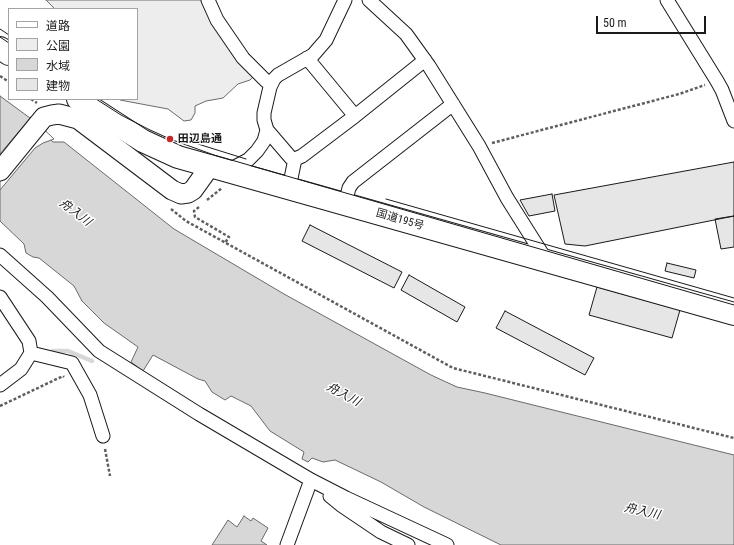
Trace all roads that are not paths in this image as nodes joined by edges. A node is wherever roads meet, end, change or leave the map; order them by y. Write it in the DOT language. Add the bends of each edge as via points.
graph roads {
  1 [pos="208,0"];
  2 [pos="345,0"];
  3 [pos="369,0"];
  4 [pos="666,0"];
  5 [pos="307,58"];
  6 [pos="425,60"];
  7 [pos="271,84"];
  8 [pos="80,100"];
  9 [pos="453,104"];
  10 [pos="355,116"];
  11 [pos="734,121"];
  12 [pos="267,130"];
  13 [pos="295,158"];
  14 [pos="0,171"];
  15 [pos="222,173"];
  16 [pos="289,188"];
  17 [pos="345,204"];
  18 [pos="0,255"];
  19 [pos="546,260"];
  20 [pos="0,297"];
  21 [pos="734,314"];
  22 [pos="30,353"];
  23 [pos="0,385"];
  24 [pos="103,436"];
  25 [pos="310,480"];
  26 [pos="287,545"];
  27 [pos="408,545"];
  28 [pos="447,545"];
  1 -- 7 [label="street" via="217,20 243,58"];
  2 -- 5 [label="street" via="326,40"];
  3 -- 6 [label="street" via="406,34"];
  4 -- 11 [label="street" via="717,81"];
  5 -- 7 [label="street" via="278,75"];
  5 -- 10 [label="street"];
  6 -- 9 [label="street"];
  6 -- 10 [label="street"];
  7 -- 12 [label="street" via="264,113"];
  8 -- 15 [label="highway, 国道195号" via="143,141"];
  9 -- 17 [label="street" via="353,182"];
  9 -- 19 [label="street" via="479,146 506,198"];
  10 -- 13 [label="street" via="302,156"];
  12 -- 13 [label="street" via="291,158"];
  12 -- 15 [label="street" via="264,141 248,160"];
  13 -- 16 [label="street"];
  14 -- 15 [label="street" via="44,117 59,114 78,119 172,190 181,194 188,193"];
  15 -- 16 [label="highway, 国道195号"];
  16 -- 17 [label="highway, 国道195号"];
  17 -- 19 [label="highway, 国道195号"];
  18 -- 25 [label="street" via="47,297 99,351"];
  19 -- 21 [label="highway, 国道195号"];
  20 -- 22 [label="street" via="29,341"];
  22 -- 23 [label="street" via="21,369"];
  22 -- 24 [label="street" via="72,363 90,395"];
  25 -- 26 [label="street"];
  25 -- 27 [label="street" via="381,532"];
  25 -- 28 [label="street"];
}
